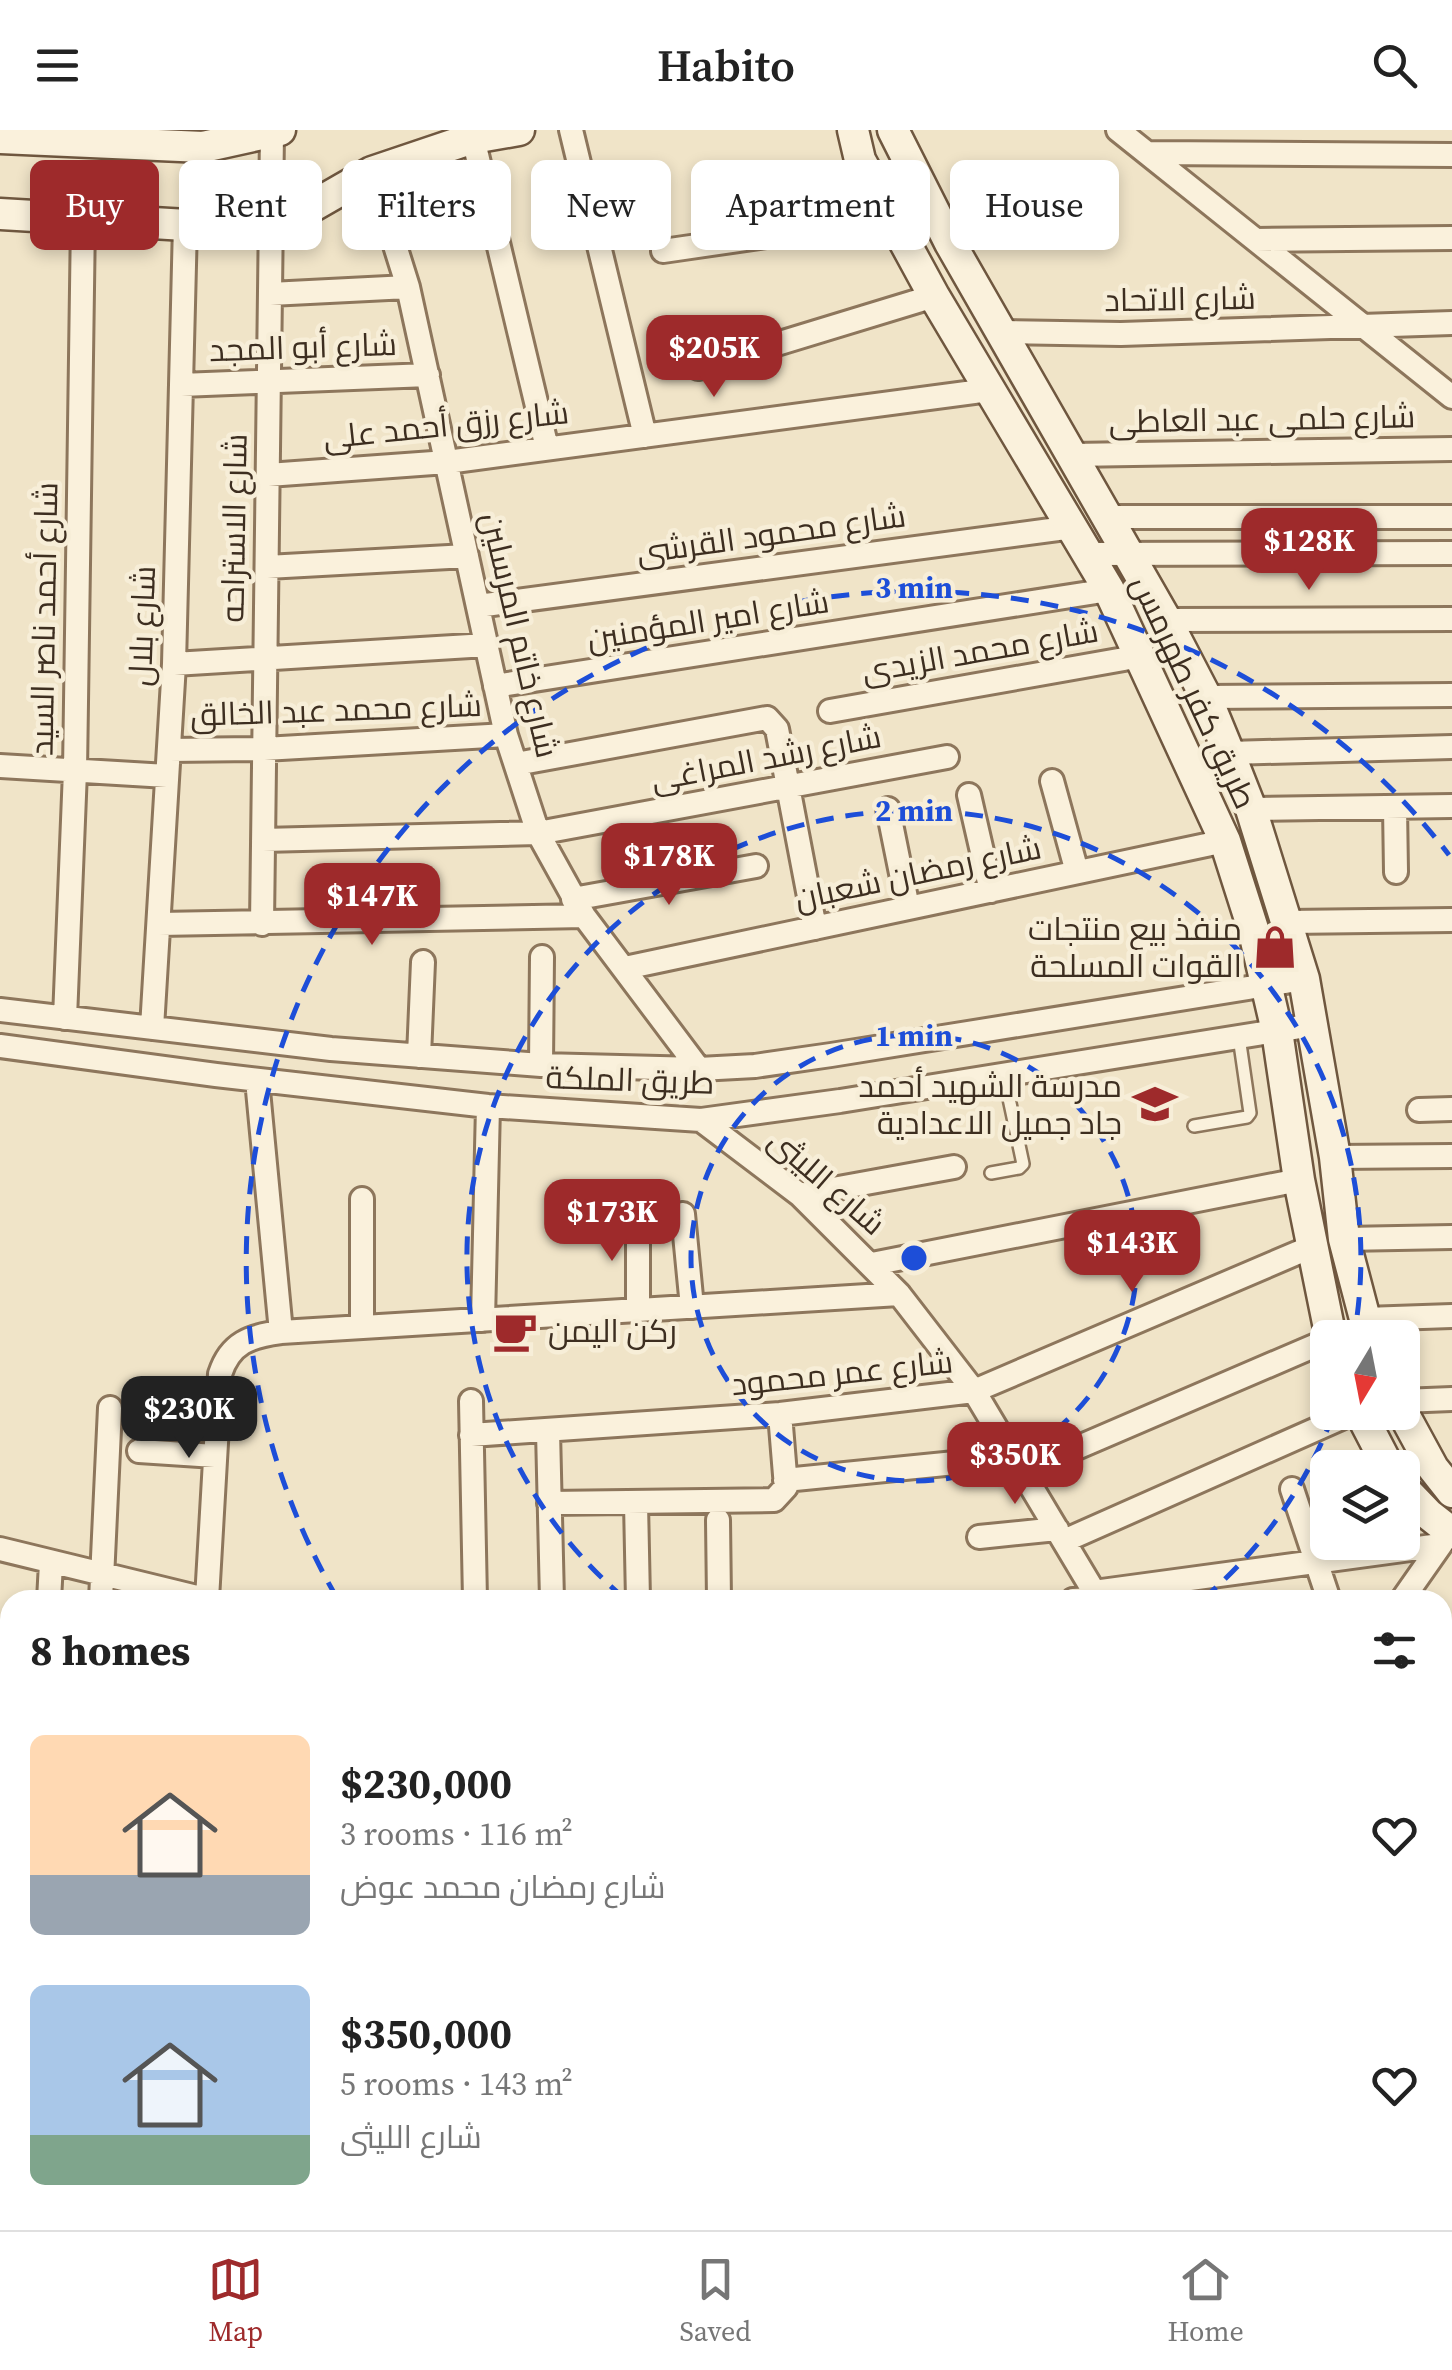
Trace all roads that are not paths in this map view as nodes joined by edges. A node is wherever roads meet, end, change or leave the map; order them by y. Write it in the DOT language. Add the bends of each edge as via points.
graph roads {
  1 [pos="519,130"];
  2 [pos="572,130"];
  3 [pos="853,130"];
  4 [pos="894,130"];
  5 [pos="1118,130"];
  6 [pos="1340,130"];
  7 [pos="276,131"];
  8 [pos="70,136"];
  9 [pos="236,136"];
  10 [pos="0,138"];
  11 [pos="472,138"];
  12 [pos="1147,153"];
  13 [pos="1338,155"];
  14 [pos="1452,156"];
  15 [pos="275,160"];
  16 [pos="407,160"];
  17 [pos="860,160"];
  18 [pos="0,214"];
  19 [pos="30,216"];
  20 [pos="1452,238"];
  21 [pos="1256,240"];
  22 [pos="691,247"];
  23 [pos="83,250"];
  24 [pos="184,250"];
  25 [pos="271,250"];
  26 [pos="396,250"];
  27 [pos="909,250"];
  28 [pos="663,251"];
  29 [pos="408,287"];
  30 [pos="270,294"];
  31 [pos="934,296"];
  32 [pos="1452,323"];
  33 [pos="1362,325"];
  34 [pos="1000,332"];
  35 [pos="698,368"];
  36 [pos="428,375"];
  37 [pos="269,382"];
  38 [pos="181,385"];
  39 [pos="988,390"];
  40 [pos="1452,397"];
  41 [pos="645,436"];
  42 [pos="547,448"];
  43 [pos="1452,448"];
  44 [pos="1072,455"];
  45 [pos="447,462"];
  46 [pos="268,475"];
  47 [pos="1108,517"];
  48 [pos="1452,517"];
  49 [pos="1072,527"];
  50 [pos="1452,553"];
  51 [pos="1088,554"];
  52 [pos="1130,554"];
  53 [pos="467,556"];
  54 [pos="266,567"];
  55 [pos="1109,590"];
  56 [pos="478,606"];
  57 [pos="1452,619"];
  58 [pos="1166,620"];
  59 [pos="487,646"];
  60 [pos="1141,656"];
  61 [pos="265,659"];
  62 [pos="174,664"];
  63 [pos="495,686"];
  64 [pos="1452,695"];
  65 [pos="1206,697"];
  66 [pos="830,711"];
  67 [pos="506,735"];
  68 [pos="1452,747"];
  69 [pos="169,750"];
  70 [pos="264,750"];
  71 [pos="1229,754"];
  72 [pos="947,757"];
  73 [pos="516,764"];
  74 [pos="0,766"];
  75 [pos="74,771"];
  76 [pos="167,776"];
  77 [pos="1052,781"];
  78 [pos="788,786"];
  79 [pos="969,795"];
  80 [pos="1452,806"];
  81 [pos="1395,807"];
  82 [pos="888,809"];
  83 [pos="1251,809"];
  84 [pos="538,833"];
  85 [pos="263,840"];
  86 [pos="1225,841"];
  87 [pos="756,866"];
  88 [pos="1077,872"];
  89 [pos="1396,872"];
  90 [pos="991,890"];
  91 [pos="578,908"];
  92 [pos="908,908"];
  93 [pos="1452,920"];
  94 [pos="1288,922"];
  95 [pos="158,924"];
  96 [pos="262,924"];
  97 [pos="815,928"];
  98 [pos="542,958"];
  99 [pos="422,962"];
  100 [pos="625,968"];
  101 [pos="1304,980"];
  102 [pos="1267,986"];
  103 [pos="0,1010"];
  104 [pos="64,1018"];
  105 [pos="1314,1025"];
  106 [pos="152,1028"];
  107 [pos="1277,1032"];
  108 [pos="1239,1037"];
  109 [pos="0,1046"];
  110 [pos="332,1050"];
  111 [pos="418,1056"];
  112 [pos="541,1065"];
  113 [pos="699,1069"];
  114 [pos="1004,1075"];
  115 [pos="257,1080"];
  116 [pos="330,1088"];
  117 [pos="488,1106"];
  118 [pos="1452,1109"];
  119 [pos="1419,1110"];
  120 [pos="702,1120"];
  121 [pos="1194,1126"];
  122 [pos="1334,1156"];
  123 [pos="1452,1156"];
  124 [pos="954,1168"];
  125 [pos="991,1173"];
  126 [pos="1299,1180"];
  127 [pos="800,1195"];
  128 [pos="362,1199"];
  129 [pos="683,1214"];
  130 [pos="638,1218"];
  131 [pos="1452,1236"];
  132 [pos="1344,1239"];
  133 [pos="1311,1247"];
  134 [pos="872,1264"];
  135 [pos="899,1294"];
  136 [pos="692,1307"];
  137 [pos="638,1310"];
  138 [pos="1452,1316"];
  139 [pos="483,1320"];
  140 [pos="1325,1320"];
  141 [pos="1365,1320"];
  142 [pos="1420,1321"];
  143 [pos="362,1328"];
  144 [pos="281,1332"];
  145 [pos="1310,1347"];
  146 [pos="974,1391"];
  147 [pos="1452,1399"];
  148 [pos="1420,1400"];
  149 [pos="470,1401"];
  150 [pos="110,1408"];
  151 [pos="780,1414"];
  152 [pos="1314,1430"];
  153 [pos="1414,1430"];
  154 [pos="548,1431"];
  155 [pos="472,1435"];
  156 [pos="140,1451"];
  157 [pos="215,1456"];
  158 [pos="1019,1464"];
  159 [pos="785,1480"];
  160 [pos="1450,1488"];
  161 [pos="1292,1489"];
  162 [pos="636,1502"];
  163 [pos="550,1503"];
  164 [pos="1420,1505"];
  165 [pos="718,1520"];
  166 [pos="1060,1535"];
  167 [pos="1449,1535"];
  168 [pos="979,1536"];
  169 [pos="0,1549"];
  170 [pos="1316,1562"];
  171 [pos="52,1563"];
  172 [pos="104,1576"];
  173 [pos="49,1590"];
  174 [pos="102,1590"];
  175 [pos="129,1590"];
  176 [pos="203,1590"];
  177 [pos="476,1590"];
  178 [pos="552,1590"];
  179 [pos="638,1590"];
  180 [pos="719,1590"];
  181 [pos="1087,1590"];
  182 [pos="1141,1590"];
  183 [pos="1326,1590"];
  184 [pos="1409,1590"];
  1 -- 11 [label="street"];
  2 -- 41 [label="street"];
  3 -- 17 [label="street, طريق كفر طهرمس"];
  4 -- 34 [label="street, طريق كفر طهرمس"];
  5 -- 12 [label="street"];
  6 -- 13 [label="street"];
  7 -- 9 [label="street"];
  7 -- 15 [label="street, شارع الاستراحه"];
  8 -- 9 [label="street" via="204,146"];
  8 -- 10 [label="street"];
  11 -- 16 [label="street"];
  11 -- 42 [label="street"];
  12 -- 13 [label="street"];
  12 -- 21 [label="street"];
  13 -- 14 [label="street"];
  18 -- 19 [label="street"];
  20 -- 21 [label="street"];
  21 -- 33 [label="street"];
  22 -- 28 [label="street"];
  23 -- 75 [label="street, شارع أحمد ناصر السيد"];
  24 -- 38 [label="street, شارع بلال"];
  25 -- 30 [label="street, شارع الاستراحه"];
  26 -- 29 [label="street, شارع خاتم المرسلين"];
  27 -- 31 [label="street, طريق كفر طهرمس"];
  29 -- 30 [label="street"];
  29 -- 36 [label="street, شارع خاتم المرسلين"];
  30 -- 37 [label="street, شارع الاستراحه"];
  31 -- 35 [label="street"];
  31 -- 39 [label="street, طريق كفر طهرمس"];
  32 -- 33 [label="street, شارع الاتحاد"];
  33 -- 34 [label="street, شارع الاتحاد"];
  33 -- 40 [label="street"];
  34 -- 44 [label="street, طريق كفر طهرمس"];
  36 -- 37 [label="street, شارع أبو المجد"];
  36 -- 45 [label="street, شارع خاتم المرسلين"];
  37 -- 38 [label="street, شارع أبو المجد"];
  37 -- 46 [label="street, شارع الاستراحه"];
  38 -- 62 [label="street, شارع بلال"];
  39 -- 41 [label="street, شارع رزق أحمد على"];
  39 -- 49 [label="street, طريق كفر طهرمس"];
  41 -- 42 [label="street, شارع رزق أحمد على"];
  42 -- 45 [label="street, شارع رزق أحمد على"];
  43 -- 44 [label="street, شارع حلمى عبد العاطى"];
  44 -- 47 [label="street, طريق كفر طهرمس"];
  45 -- 46 [label="street, شارع رزق أحمد على"];
  45 -- 53 [label="street, شارع خاتم المرسلين"];
  46 -- 54 [label="street, شارع الاستراحه"];
  47 -- 48 [label="street"];
  47 -- 52 [label="street, طريق كفر طهرمس"];
  49 -- 51 [label="street, طريق كفر طهرمس"];
  49 -- 56 [label="street, شارع محمود القرشى"];
  50 -- 52 [label="street"];
  51 -- 52 [label="street"];
  51 -- 55 [label="street, طريق كفر طهرمس"];
  52 -- 58 [label="street, طريق كفر طهرمس"];
  53 -- 54 [label="street"];
  53 -- 56 [label="street, شارع خاتم المرسلين"];
  54 -- 61 [label="street, شارع الاستراحه"];
  55 -- 60 [label="street, طريق كفر طهرمس"];
  55 -- 63 [label="street, شارع امير المؤمنين"];
  56 -- 59 [label="street, شارع خاتم المرسلين"];
  57 -- 58 [label="street"];
  58 -- 65 [label="street, طريق كفر طهرمس"];
  59 -- 61 [label="street"];
  59 -- 63 [label="street, شارع خاتم المرسلين"];
  60 -- 66 [label="street, شارع محمد الزيدى"];
  60 -- 86 [label="street, طريق كفر طهرمس"];
  61 -- 62 [label="street"];
  61 -- 70 [label="street, شارع الاستراحه"];
  62 -- 69 [label="street, شارع بلال"];
  63 -- 67 [label="street, شارع خاتم المرسلين"];
  64 -- 65 [label="street"];
  65 -- 71 [label="street, طريق كفر طهرمس"];
  67 -- 70 [label="street, شارع محمد عبد الخالق"];
  67 -- 73 [label="street, شارع خاتم المرسلين"];
  68 -- 71 [label="street"];
  69 -- 70 [label="street, شارع محمد عبد الخالق"];
  69 -- 76 [label="street, شارع بلال"];
  70 -- 85 [label="street, شارع الاستراحه"];
  71 -- 83 [label="street, طريق كفر طهرمس"];
  72 -- 78 [label="street, شارع رشد المراغى"];
  73 -- 78 [label="street" via="767,718 777,729"];
  73 -- 84 [label="street, شارع خاتم المرسلين"];
  74 -- 75 [label="street"];
  75 -- 76 [label="street"];
  75 -- 104 [label="street, شارع أحمد ناصر السيد"];
  76 -- 95 [label="street, شارع بلال"];
  77 -- 88 [label="street"];
  78 -- 84 [label="street, شارع رشد المراغى"];
  78 -- 97 [label="street"];
  79 -- 90 [label="street"];
  80 -- 81 [label="street"];
  81 -- 83 [label="street"];
  81 -- 89 [label="street"];
  82 -- 92 [label="street"];
  83 -- 94 [label="street, طريق كفر طهرمس"];
  84 -- 85 [label="street, شارع رشد المراغى"];
  84 -- 91 [label="street, شارع خاتم المرسلين"];
  85 -- 96 [label="street, شارع الاستراحه"];
  86 -- 88 [label="street, شارع رمضان شعبان"];
  86 -- 102 [label="street, طريق كفر طهرمس"];
  87 -- 91 [label="street"];
  88 -- 90 [label="street, شارع رمضان شعبان"];
  90 -- 92 [label="street, شارع رمضان شعبان"];
  91 -- 96 [label="street"];
  91 -- 100 [label="street, شارع خاتم المرسلين"];
  92 -- 97 [label="street, شارع رمضان شعبان"];
  93 -- 94 [label="street"];
  94 -- 101 [label="street, طريق كفر طهرمس"];
  95 -- 96 [label="street"];
  95 -- 106 [label="street, شارع بلال"];
  97 -- 100 [label="street, شارع رمضان شعبان"];
  98 -- 112 [label="street"];
  99 -- 111 [label="street"];
  100 -- 113 [label="street, شارع خاتم المرسلين"];
  101 -- 102 [label="street, طريق الملكة"];
  101 -- 105 [label="street, طريق كفر طهرمس"];
  102 -- 107 [label="street, طريق كفر طهرمس"];
  102 -- 113 [label="street, طريق الملكة" via="831,1055"];
  103 -- 104 [label="street, طريق الملكة"];
  104 -- 106 [label="street, طريق الملكة"];
  105 -- 107 [label="street, طريق الملكة"];
  105 -- 122 [label="street, طريق كفر طهرمس"];
  106 -- 110 [label="street, طريق الملكة"];
  107 -- 108 [label="street, طريق الملكة"];
  107 -- 126 [label="street, طريق كفر طهرمس"];
  108 -- 114 [label="street, طريق الملكة"];
  108 -- 121 [label="lane" via="1250,1114"];
  109 -- 115 [label="street, طريق الملكة"];
  110 -- 111 [label="street, طريق الملكة"];
  110 -- 116 [label="street"];
  111 -- 112 [label="street, طريق الملكة"];
  112 -- 113 [label="street, طريق الملكة"];
  114 -- 120 [label="street, طريق الملكة"];
  114 -- 125 [label="lane" via="1022,1165"];
  115 -- 116 [label="street, طريق الملكة"];
  115 -- 144 [label="street"];
  116 -- 117 [label="street, طريق الملكة"];
  117 -- 120 [label="street, طريق الملكة"];
  117 -- 139 [label="street"];
  118 -- 119 [label="street"];
  120 -- 127 [label="street, شارع الليثى"];
  122 -- 123 [label="street"];
  122 -- 132 [label="street, طريق كفر طهرمس"];
  124 -- 127 [label="street"];
  126 -- 133 [label="street, طريق كفر طهرمس"];
  126 -- 134 [label="street"];
  127 -- 134 [label="street, شارع الليثى"];
  128 -- 143 [label="street"];
  129 -- 136 [label="street"];
  130 -- 137 [label="street"];
  131 -- 132 [label="street"];
  132 -- 141 [label="street, طريق كفر طهرمس"];
  133 -- 140 [label="street, طريق كفر طهرمس"];
  133 -- 146 [label="street, شارع عمر محمود"];
  134 -- 135 [label="street, شارع الليثى"];
  135 -- 136 [label="street"];
  135 -- 146 [label="street, شارع الليثى"];
  136 -- 137 [label="street"];
  137 -- 139 [label="street"];
  138 -- 142 [label="street"];
  139 -- 143 [label="street"];
  143 -- 144 [label="street"];
  144 -- 157 [label="street" via="235,1345 225,1358"];
  145 -- 158 [label="street"];
  146 -- 151 [label="street, شارع عمر محمود"];
  146 -- 158 [label="street, شارع الليثى"];
  147 -- 148 [label="street"];
  149 -- 155 [label="street"];
  150 -- 172 [label="street"];
  151 -- 154 [label="street, شارع عمر محمود"];
  151 -- 159 [label="street"];
  152 -- 166 [label="street"];
  153 -- 160 [label="street"];
  154 -- 155 [label="street, شارع عمر محمود"];
  154 -- 163 [label="street"];
  155 -- 177 [label="street"];
  156 -- 157 [label="street"];
  157 -- 176 [label="street"];
  158 -- 159 [label="street"];
  158 -- 166 [label="street, شارع الليثى"];
  159 -- 162 [label="street" via="784,1493 774,1500"];
  161 -- 170 [label="street"];
  162 -- 163 [label="street"];
  162 -- 179 [label="street"];
  163 -- 178 [label="street"];
  164 -- 167 [label="street"];
  165 -- 180 [label="street"];
  166 -- 168 [label="street"];
  166 -- 181 [label="street, شارع الليثى"];
  167 -- 170 [label="street"];
  167 -- 184 [label="street"];
  169 -- 171 [label="street"];
  170 -- 182 [label="street"];
  170 -- 183 [label="street"];
  171 -- 172 [label="street"];
  171 -- 173 [label="street"];
  172 -- 174 [label="street"];
  172 -- 175 [label="street"];
}
